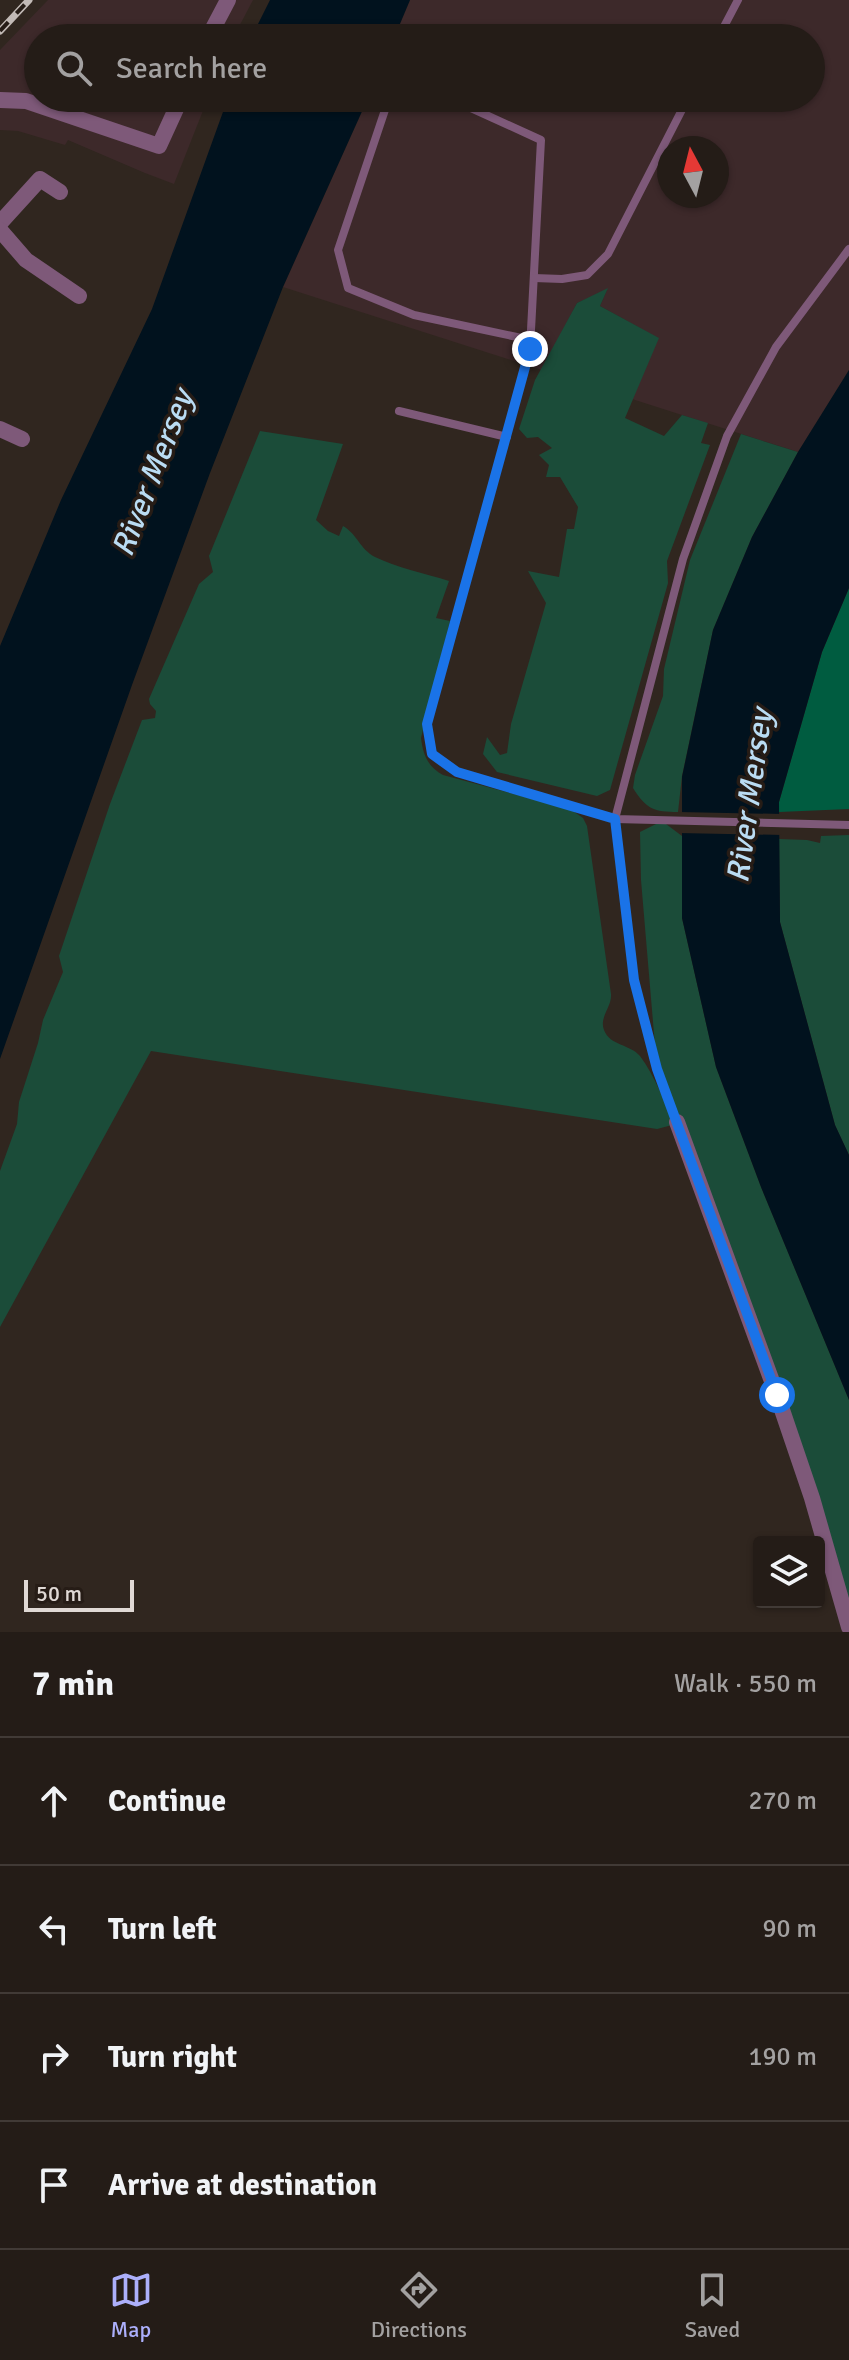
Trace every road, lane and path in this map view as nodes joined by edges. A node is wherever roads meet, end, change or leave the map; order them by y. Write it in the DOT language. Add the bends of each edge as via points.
graph roads {
  1 [pos="228,0"];
  2 [pos="738,0"];
  3 [pos="215,24"];
  4 [pos="725,24"];
  5 [pos="0,100"];
  6 [pos="24,101"];
  7 [pos="59,112"];
  8 [pos="175,112"];
  9 [pos="384,112"];
  10 [pos="480,112"];
  11 [pos="681,112"];
  12 [pos="60,192"];
  13 [pos="0,223"];
  14 [pos="0,230"];
  15 [pos="849,249"];
  16 [pos="534,278"];
  17 [pos="79,296"];
  18 [pos="531,340"];
  19 [pos="399,411"];
  20 [pos="0,429"];
  21 [pos="507,437"];
  22 [pos="22,439"];
  23 [pos="615,819"];
  24 [pos="849,825"];
  25 [pos="677,1122"];
  26 [pos="849,1627"];
  1 -- 3 [label="street"];
  2 -- 4 [label="lane"];
  5 -- 6 [label="street"];
  7 -- 8 [label="street" via="159,146"];
  9 -- 18 [label="lane" via="338,250 348,288 414,315"];
  10 -- 16 [label="lane" via="541,140"];
  11 -- 16 [label="lane" via="608,254 587,275"];
  12 -- 13 [label="street" via="40,179"];
  14 -- 17 [label="street" via="26,260"];
  15 -- 23 [label="lane" via="776,347 727,436 683,559"];
  16 -- 18 [label="lane"];
  18 -- 21 [label="lane"];
  19 -- 21 [label="lane"];
  20 -- 22 [label="street"];
  21 -- 23 [label="lane" via="427,724 432,754 457,772"];
  23 -- 24 [label="lane"];
  23 -- 25 [label="lane" via="634,980"];
  25 -- 26 [label="street" via="777,1395"];
}
